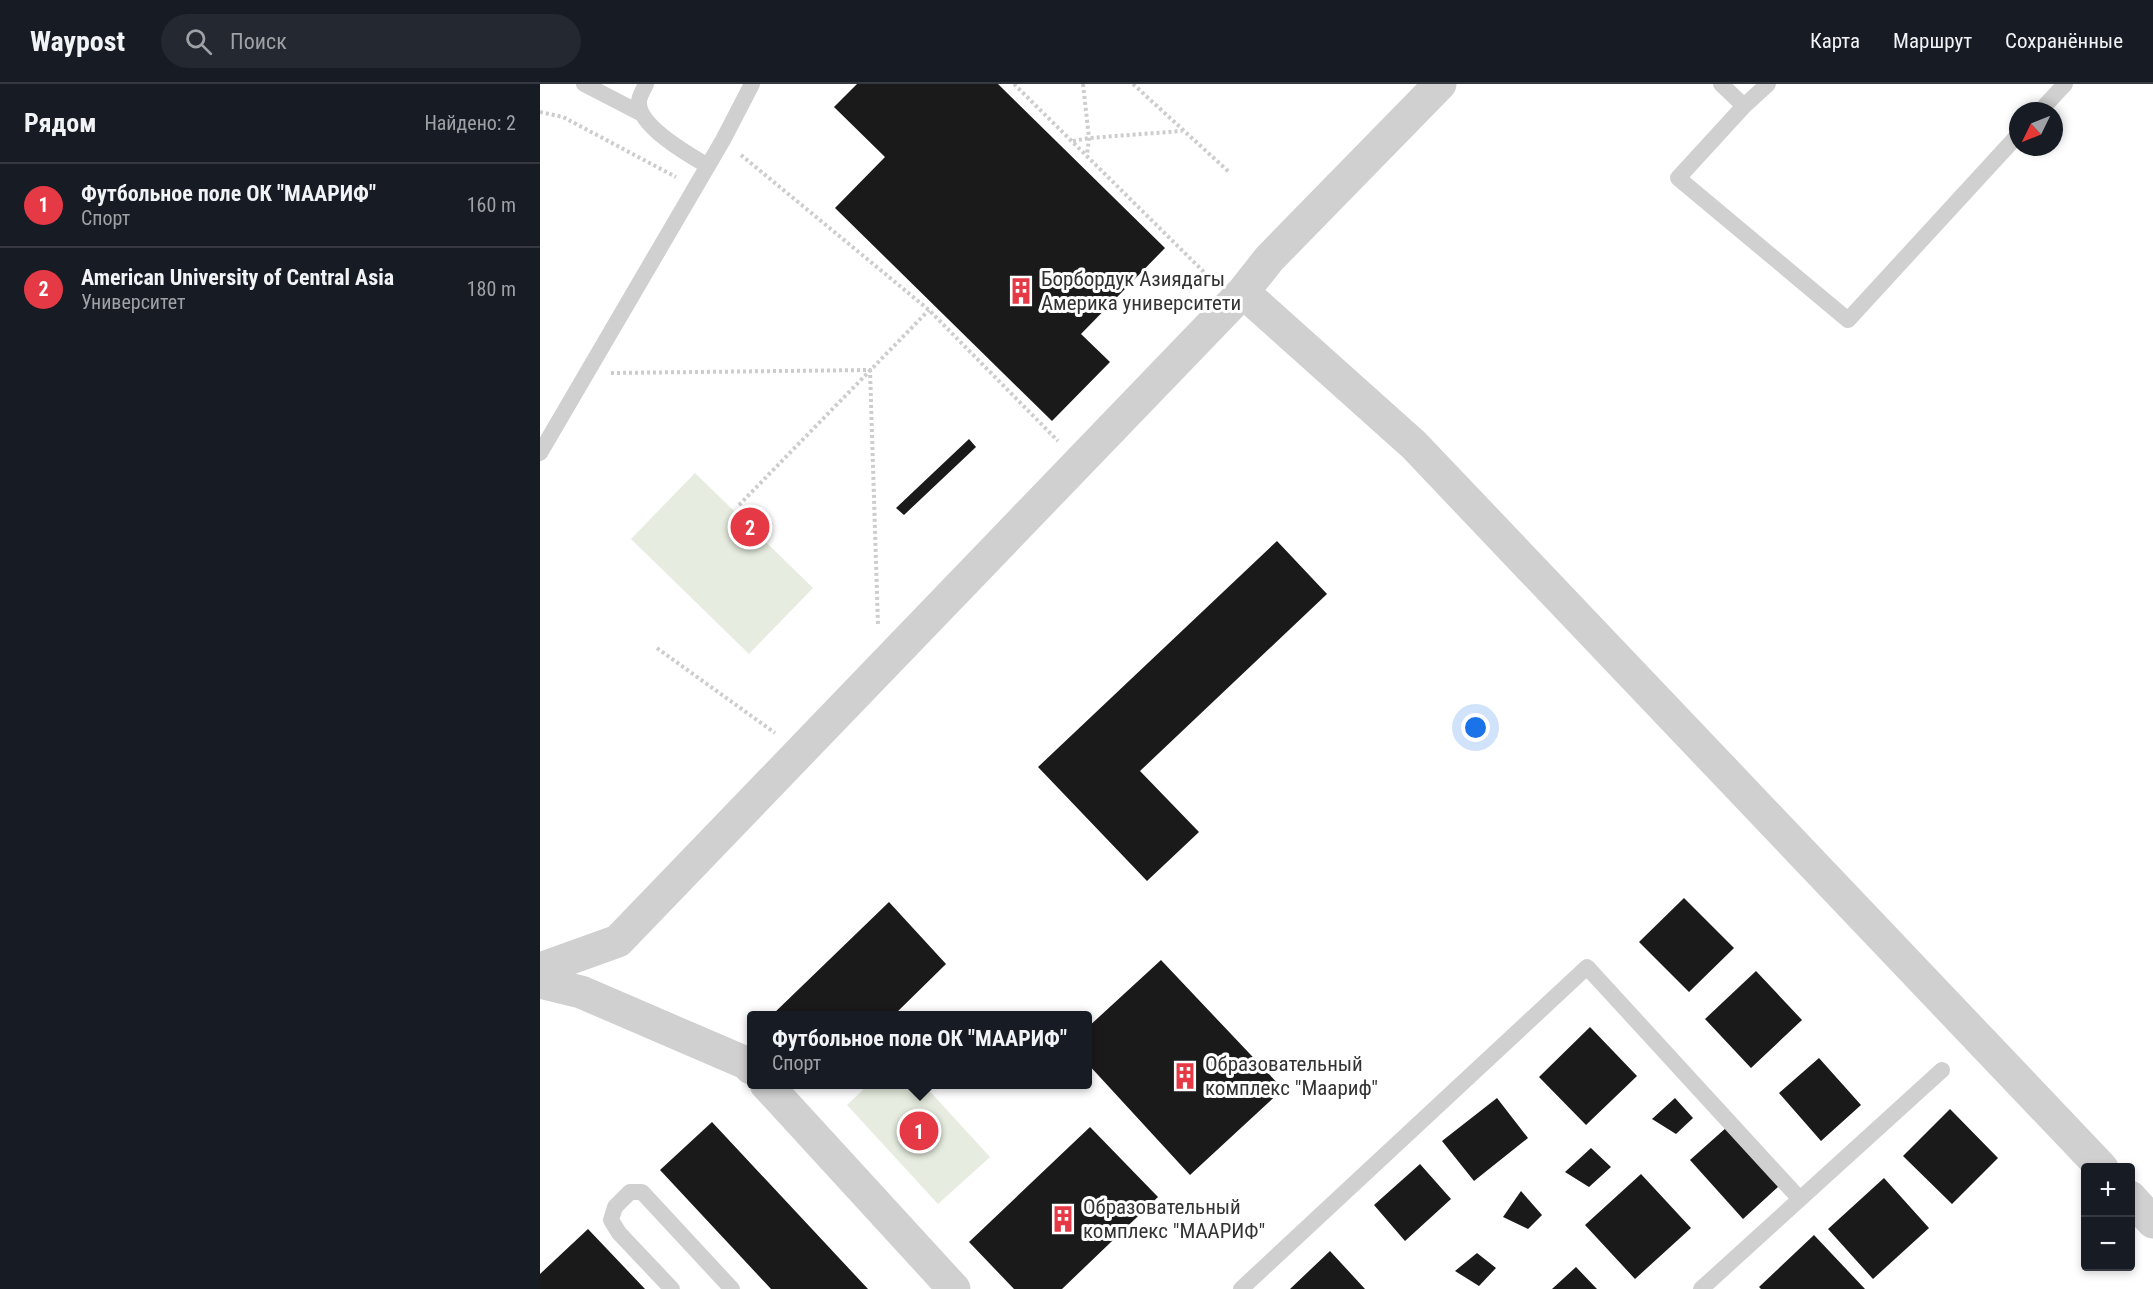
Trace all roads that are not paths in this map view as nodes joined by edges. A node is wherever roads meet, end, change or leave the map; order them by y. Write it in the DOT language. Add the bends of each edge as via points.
graph roads {
  1 [pos="584,84"];
  2 [pos="646,84"];
  3 [pos="752,84"];
  4 [pos="1721,84"];
  5 [pos="1768,84"];
  6 [pos="2065,84"];
  7 [pos="1434,86"];
  8 [pos="2048,102"];
  9 [pos="1744,106"];
  10 [pos="642,114"];
  11 [pos="2009,145"];
  12 [pos="708,166"];
  13 [pos="1243,292"];
  14 [pos="540,453"];
  15 [pos="540,969"];
  16 [pos="540,982"];
  17 [pos="747,1064"];
  18 [pos="1942,1070"];
  19 [pos="771,1089"];
  20 [pos="2098,1163"];
  21 [pos="1800,1198"];
  22 [pos="2135,1202"];
  23 [pos="2153,1222"];
  24 [pos="672,1289"];
  25 [pos="732,1289"];
  26 [pos="954,1289"];
  27 [pos="1241,1289"];
  28 [pos="1701,1289"];
  1 -- 10 [label="lane"];
  2 -- 10 [label="lane" via="639,101"];
  3 -- 12 [label="lane"];
  4 -- 9 [label="lane"];
  5 -- 9 [label="lane"];
  6 -- 8 [label="lane"];
  7 -- 13 [label="street" via="1269,259"];
  9 -- 11 [label="lane" via="1678,178 1848,320"];
  10 -- 12 [label="lane" via="672,144"];
  12 -- 14 [label="lane"];
  13 -- 15 [label="street" via="618,940"];
  13 -- 20 [label="street" via="1414,445"];
  16 -- 17 [label="street" via="581,992"];
  18 -- 21 [label="lane"];
  19 -- 26 [label="street"];
  21 -- 27 [label="lane" via="1587,967"];
  21 -- 28 [label="lane"];
  22 -- 23 [label="street"];
  24 -- 25 [label="lane" via="618,1233 611,1220 615,1208 630,1192 642,1192"];
}
